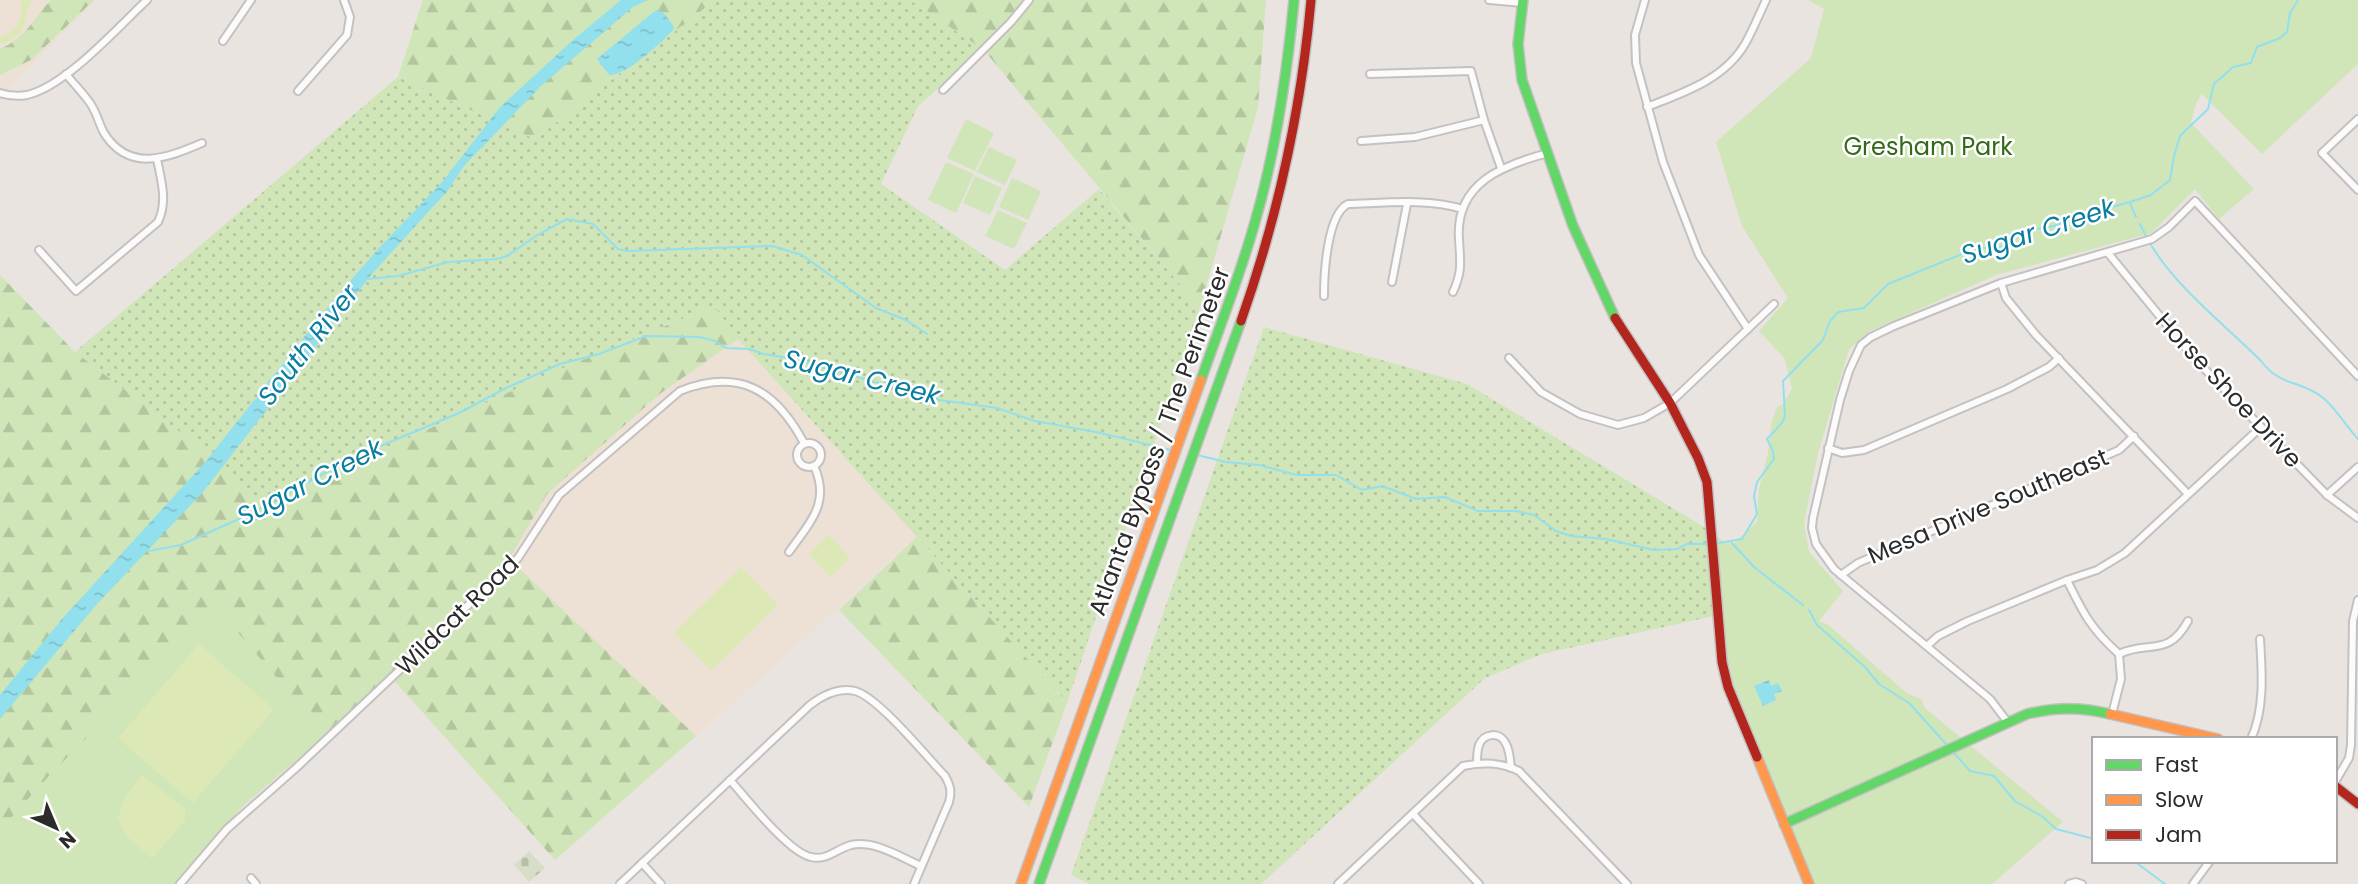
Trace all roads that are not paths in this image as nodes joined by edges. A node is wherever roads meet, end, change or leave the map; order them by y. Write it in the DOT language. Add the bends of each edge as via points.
graph roads {
  1 [pos="147,0"];
  2 [pos="251,0"];
  3 [pos="344,0"];
  4 [pos="1029,0"];
  5 [pos="1294,0"];
  6 [pos="1311,0"];
  7 [pos="1489,0"];
  8 [pos="1645,0"];
  9 [pos="1766,0"];
  10 [pos="1523,1"];
  11 [pos="223,41"];
  12 [pos="66,74"];
  13 [pos="1370,74"];
  14 [pos="943,90"];
  15 [pos="298,91"];
  16 [pos="0,93"];
  17 [pos="1647,107"];
  18 [pos="2358,119"];
  19 [pos="1484,120"];
  20 [pos="1361,141"];
  21 [pos="202,143"];
  22 [pos="1548,153"];
  23 [pos="157,159"];
  24 [pos="1502,168"];
  25 [pos="2358,190"];
  26 [pos="1407,204"];
  27 [pos="1462,209"];
  28 [pos="39,250"];
  29 [pos="2108,253"];
  30 [pos="1392,282"];
  31 [pos="2001,283"];
  32 [pos="1453,292"];
  33 [pos="1324,296"];
  34 [pos="1774,304"];
  35 [pos="1748,329"];
  36 [pos="1509,358"];
  37 [pos="2059,358"];
  38 [pos="2358,376"];
  39 [pos="1670,403"];
  40 [pos="2261,427"];
  41 [pos="2134,436"];
  42 [pos="804,443"];
  43 [pos="1828,448"];
  44 [pos="814,466"];
  45 [pos="2358,467"];
  46 [pos="2188,494"];
  47 [pos="2327,495"];
  48 [pos="2358,518"];
  49 [pos="789,552"];
  50 [pos="1841,575"];
  51 [pos="2067,580"];
  52 [pos="2358,600"];
  53 [pos="2188,621"];
  54 [pos="2260,639"];
  55 [pos="1928,645"];
  56 [pos="2119,654"];
  57 [pos="2355,683"];
  58 [pos="2112,714"];
  59 [pos="2006,720"];
  60 [pos="2206,737"];
  61 [pos="2252,737"];
  62 [pos="1477,763"];
  63 [pos="1511,768"];
  64 [pos="730,780"];
  65 [pos="2337,780"];
  66 [pos="2337,786"];
  67 [pos="2358,804"];
  68 [pos="1413,814"];
  69 [pos="1784,824"];
  70 [pos="642,863"];
  71 [pos="2209,863"];
  72 [pos="921,866"];
  73 [pos="180,884"];
  74 [pos="620,884"];
  75 [pos="661,884"];
  76 [pos="914,884"];
  77 [pos="1021,884"];
  78 [pos="1039,884"];
  79 [pos="1338,884"];
  80 [pos="1479,884"];
  81 [pos="1627,884"];
  82 [pos="1809,884"];
  83 [pos="2069,884"];
  84 [pos="2082,884"];
  85 [pos="2193,884"];
  1 -- 12 [label="street"];
  2 -- 11 [label="street"];
  3 -- 15 [label="street" via="350,17 347,35"];
  4 -- 14 [label="street"];
  5 -- 77 [label="main road, Atlanta Bypass / The Perimeter" via="1288,68 1261,207"];
  6 -- 78 [label="main road, Atlanta Bypass / The Perimeter" via="1301,102 1274,222"];
  7 -- 10 [label="street"];
  8 -- 17 [label="street" via="1635,49"];
  9 -- 17 [label="street" via="1744,46 1716,75"];
  10 -- 22 [label="main road" via="1518,44 1522,80"];
  12 -- 16 [label="street" via="36,92 13,97"];
  12 -- 23 [label="street" via="111,142 129,155"];
  13 -- 19 [label="street" via="1471,71"];
  17 -- 35 [label="street" via="1695,247"];
  18 -- 25 [label="street" via="2322,153"];
  19 -- 20 [label="street" via="1425,136"];
  19 -- 24 [label="street"];
  21 -- 23 [label="street"];
  22 -- 24 [label="street"];
  22 -- 39 [label="main road" via="1600,289"];
  23 -- 28 [label="street" via="164,192 158,222 76,292"];
  24 -- 27 [label="street" via="1475,187"];
  26 -- 27 [label="street"];
  26 -- 30 [label="street"];
  26 -- 33 [label="street" via="1349,204 1340,209 1325,263"];
  27 -- 32 [label="street" via="1461,265"];
  29 -- 31 [label="street"];
  29 -- 38 [label="street" via="2152,239 2195,201"];
  29 -- 40 [label="street, Horse Shoe Drive" via="2194,358"];
  31 -- 37 [label="street" via="2010,303"];
  31 -- 43 [label="street" via="1894,326 1861,345 1849,370"];
  34 -- 35 [label="street"];
  35 -- 39 [label="street"];
  36 -- 39 [label="street" via="1534,387 1580,414 1618,425 1644,418"];
  37 -- 41 [label="street"];
  37 -- 43 [label="street" via="2007,389 1864,450 1842,453"];
  39 -- 69 [label="main road" via="1707,482 1728,687"];
  40 -- 46 [label="street"];
  40 -- 47 [label="street, Horse Shoe Drive"];
  41 -- 46 [label="street"];
  41 -- 50 [label="street, Mesa Drive Southeast" via="2119,450 1858,563"];
  42 -- 44 [label="street" via="798,449 799,461"];
  42 -- 44 [label="street" via="816,444 821,450"];
  42 -- 73 [label="street, Wildcat Road" via="777,406 742,382 710,382 680,391 559,495 518,558 227,829"];
  43 -- 50 [label="street" via="1812,528 1821,554"];
  44 -- 49 [label="street" via="822,495"];
  45 -- 47 [label="street"];
  46 -- 51 [label="street" via="2125,553 2097,570"];
  47 -- 48 [label="street, Horse Shoe Drive"];
  50 -- 55 [label="street"];
  51 -- 55 [label="street" via="1968,621"];
  51 -- 56 [label="street" via="2086,620"];
  52 -- 57 [label="street" via="2353,621"];
  53 -- 56 [label="street" via="2180,636 2169,643"];
  54 -- 61 [label="street" via="2260,707"];
  55 -- 59 [label="street" via="1990,699"];
  56 -- 58 [label="street" via="2122,679"];
  57 -- 65 [label="street" via="2349,758"];
  58 -- 59 [label="main road" via="2064,706"];
  58 -- 60 [label="main road"];
  59 -- 69 [label="main road"];
  62 -- 63 [label="street"];
  62 -- 63 [label="street" via="1480,742 1493,735 1506,743"];
  62 -- 68 [label="street" via="1463,766"];
  63 -- 81 [label="street" via="1528,780"];
  64 -- 70 [label="street"];
  64 -- 72 [label="street" via="804,855 825,857 851,845 869,844"];
  64 -- 72 [label="street" via="819,698 855,691 910,739 949,783 950,802"];
  66 -- 67 [label="main road"];
  68 -- 79 [label="street"];
  68 -- 80 [label="street"];
  69 -- 82 [label="main road"];
  70 -- 74 [label="street"];
  70 -- 75 [label="street"];
  71 -- 85 [label="street"];
  72 -- 76 [label="street"];
  83 -- 84 [label="street"];
}
